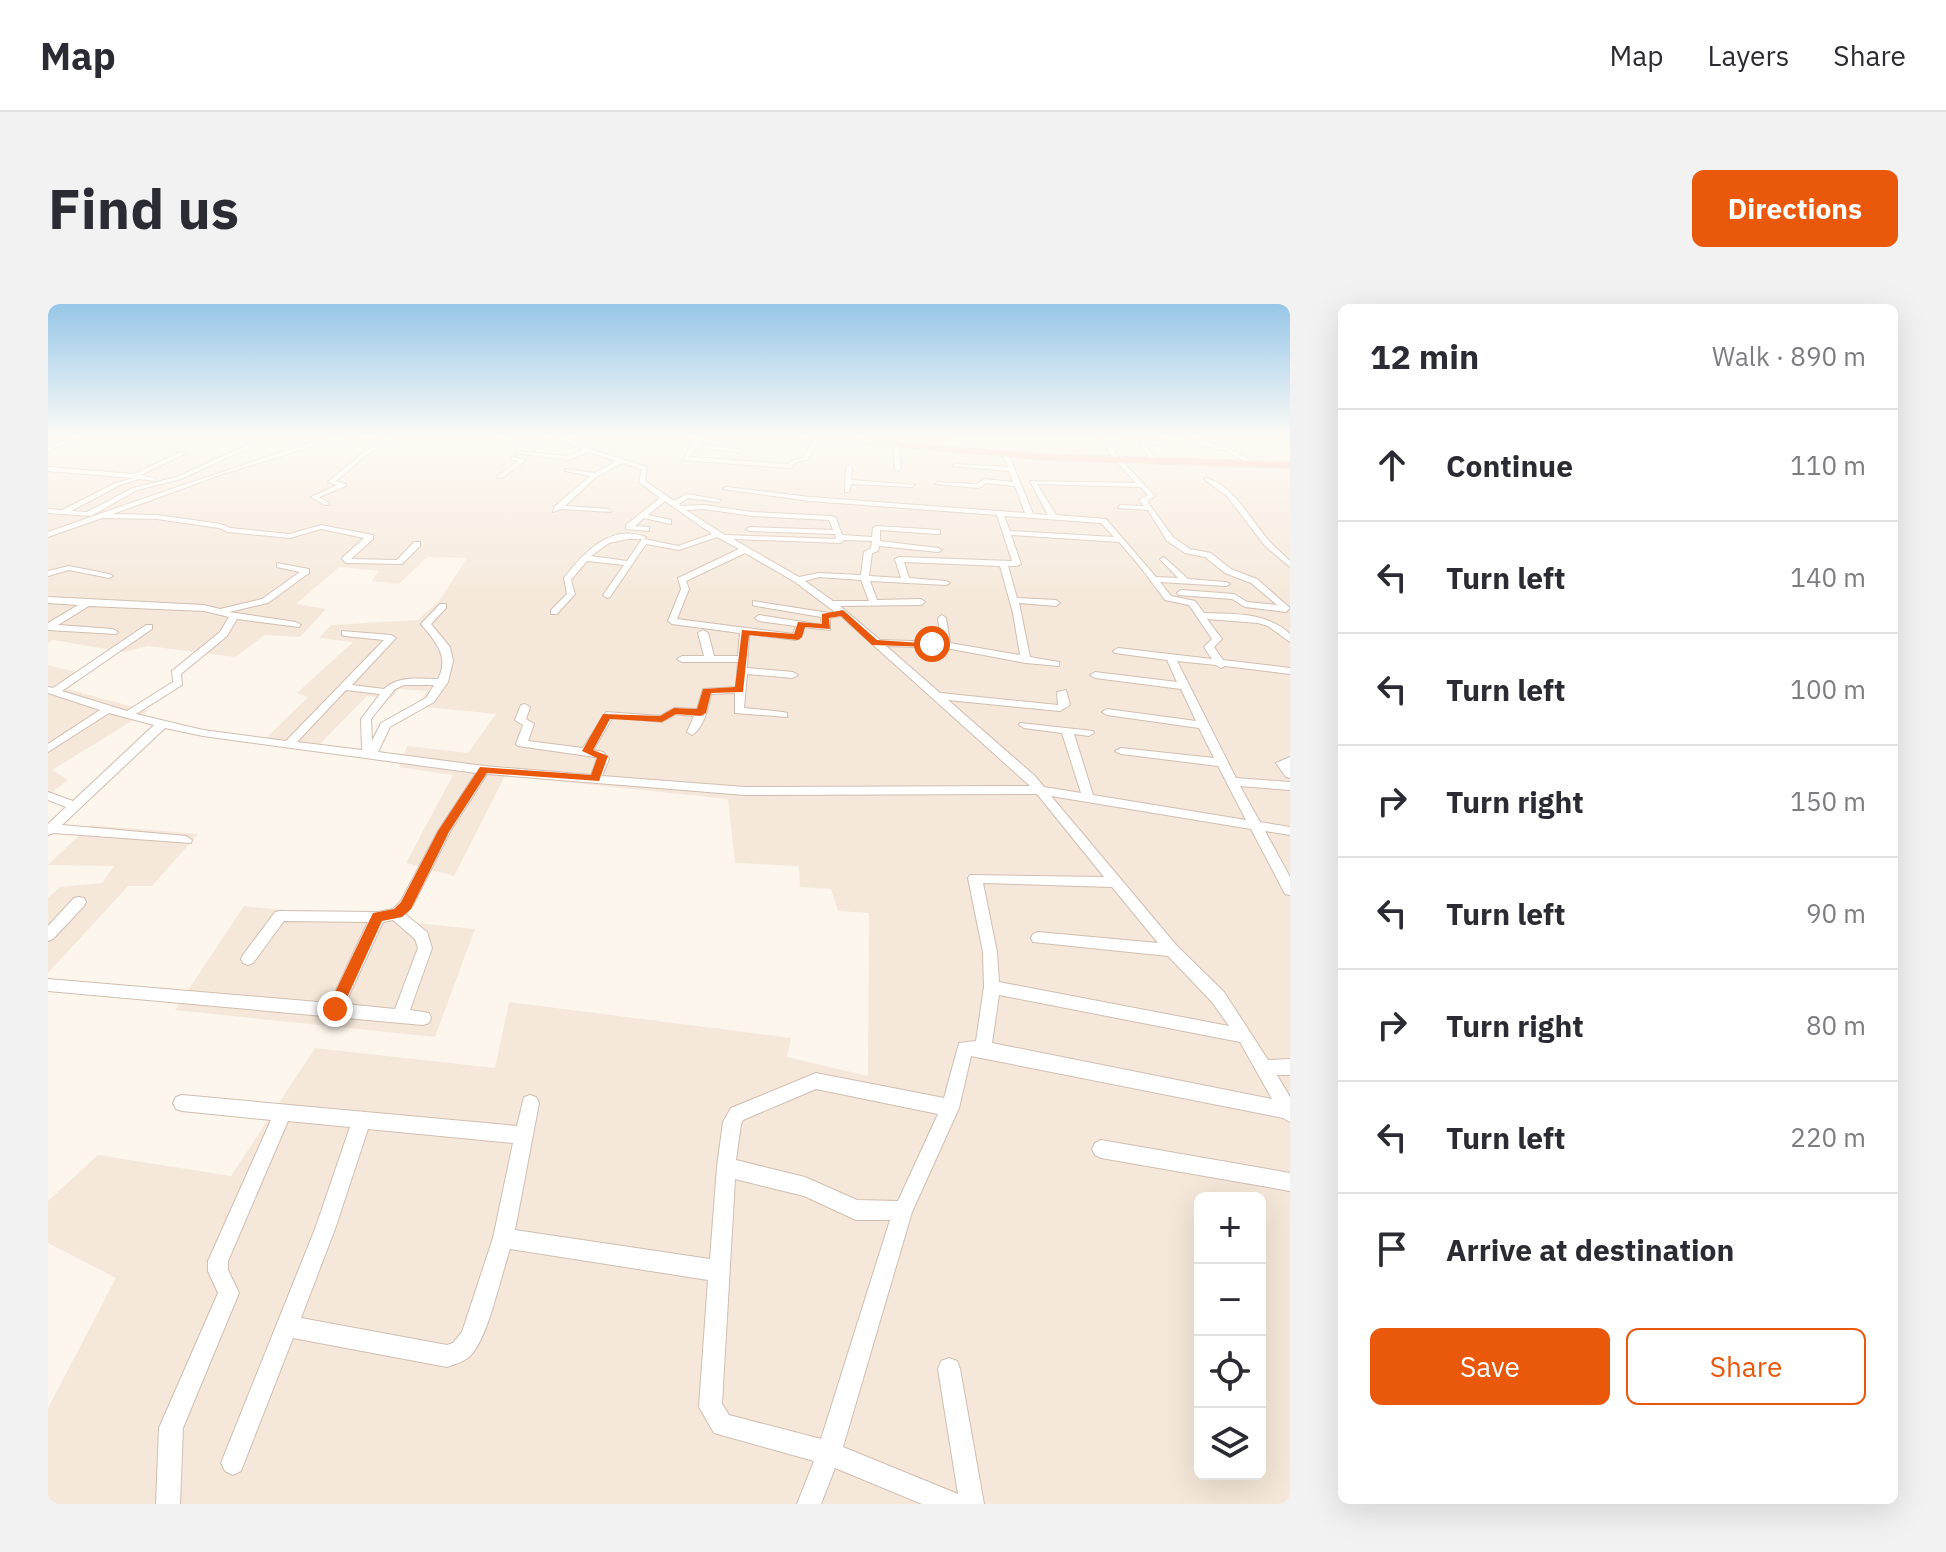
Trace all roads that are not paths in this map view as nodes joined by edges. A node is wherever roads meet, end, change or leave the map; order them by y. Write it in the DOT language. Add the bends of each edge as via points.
graph roads {
  1 [pos="101,493"];
  2 [pos="132,493"];
  3 [pos="165,493"];
  4 [pos="324,493"];
  5 [pos="575,493"];
  6 [pos="659,493"];
  7 [pos="757,493"];
  8 [pos="850,493"];
  9 [pos="1021,493"];
  10 [pos="1039,493"];
  11 [pos="1151,493"];
  12 [pos="1226,493"];
  13 [pos="780,496"];
  14 [pos="92,497"];
  15 [pos="117,499"];
  16 [pos="675,503"];
  17 [pos="327,504"];
  18 [pos="868,504"];
  19 [pos="1120,507"];
  20 [pos="1150,508"];
  21 [pos="933,509"];
  22 [pos="772,510"];
  23 [pos="48,511"];
  24 [pos="609,511"];
  25 [pos="61,513"];
  26 [pos="1000,513"];
  27 [pos="782,514"];
  28 [pos="100,516"];
  29 [pos="644,516"];
  30 [pos="1030,516"];
  31 [pos="1053,517"];
  32 [pos="696,518"];
  33 [pos="78,519"];
  34 [pos="744,520"];
  35 [pos="668,522"];
  36 [pos="781,530"];
  37 [pos="804,531"];
  38 [pos="836,531"];
  39 [pos="937,532"];
  40 [pos="717,533"];
  41 [pos="1008,533"];
  42 [pos="48,535"];
  43 [pos="643,539"];
  44 [pos="1119,540"];
  45 [pos="781,541"];
  46 [pos="875,541"];
  47 [pos="805,542"];
  48 [pos="417,544"];
  49 [pos="746,549"];
  50 [pos="938,550"];
  51 [pos="585,558"];
  52 [pos="1164,559"];
  53 [pos="940,560"];
  54 [pos="627,563"];
  55 [pos="1003,563"];
  56 [pos="280,565"];
  57 [pos="1290,565"];
  58 [pos="48,574"];
  59 [pos="109,576"];
  60 [pos="865,579"];
  61 [pos="1154,579"];
  62 [pos="798,580"];
  63 [pos="906,581"];
  64 [pos="1185,581"];
  65 [pos="946,583"];
  66 [pos="1226,584"];
  67 [pos="1163,592"];
  68 [pos="607,595"];
  69 [pos="48,600"];
  70 [pos="1013,600"];
  71 [pos="921,602"];
  72 [pos="87,603"];
  73 [pos="756,603"];
  74 [pos="874,603"];
  75 [pos="1056,603"];
  76 [pos="443,606"];
  77 [pos="1288,609"];
  78 [pos="828,610"];
  79 [pos="222,611"];
  80 [pos="554,612"];
  81 [pos="234,616"];
  82 [pos="1201,616"];
  83 [pos="759,618"];
  84 [pos="942,618"];
  85 [pos="801,624"];
  86 [pos="296,625"];
  87 [pos="48,627"];
  88 [pos="149,627"];
  89 [pos="113,632"];
  90 [pos="745,632"];
  91 [pos="345,633"];
  92 [pos="703,633"];
  93 [pos="1290,639"];
  94 [pos="875,643"];
  95 [pos="946,645"];
  96 [pos="1118,651"];
  97 [pos="1171,658"];
  98 [pos="682,659"];
  99 [pos="710,659"];
  100 [pos="1026,660"];
  101 [pos="740,664"];
  102 [pos="1056,664"];
  103 [pos="1221,665"];
  104 [pos="1290,671"];
  105 [pos="793,675"];
  106 [pos="1095,675"];
  107 [pos="443,682"];
  108 [pos="1184,686"];
  109 [pos="344,687"];
  110 [pos="739,690"];
  111 [pos="51,691"];
  112 [pos="387,692"];
  113 [pos="1062,692"];
  114 [pos="935,696"];
  115 [pos="525,707"];
  116 [pos="108,709"];
  117 [pos="1107,712"];
  118 [pos="701,713"];
  119 [pos="128,715"];
  120 [pos="783,715"];
  121 [pos="162,724"];
  122 [pos="1024,725"];
  123 [pos="1204,725"];
  124 [pos="1067,731"];
  125 [pos="692,732"];
  126 [pos="48,733"];
  127 [pos="1089,733"];
  128 [pos="66,737"];
  129 [pos="291,742"];
  130 [pos="48,749"];
  131 [pos="587,751"];
  132 [pos="1121,751"];
  133 [pos="372,754"];
  134 [pos="1290,761"];
  135 [pos="1223,763"];
  136 [pos="484,770"];
  137 [pos="1290,774"];
  138 [pos="595,779"];
  139 [pos="1234,782"];
  140 [pos="1290,786"];
  141 [pos="1040,790"];
  142 [pos="48,796"];
  143 [pos="1088,797"];
  144 [pos="75,806"];
  145 [pos="1258,827"];
  146 [pos="49,829"];
  147 [pos="1290,831"];
  148 [pos="186,840"];
  149 [pos="1117,882"];
  150 [pos="1290,890"];
  151 [pos="79,902"];
  152 [pos="395,914"];
  153 [pos="378,917"];
  154 [pos="48,935"];
  155 [pos="1038,938"];
  156 [pos="1172,950"];
  157 [pos="248,959"];
  158 [pos="48,985"];
  159 [pos="992,987"];
  160 [pos="335,1009"];
  161 [pos="400,1016"];
  162 [pos="423,1018"];
  163 [pos="1245,1036"];
  164 [pos="983,1049"];
  165 [pos="1290,1067"];
  166 [pos="1264,1068"];
  167 [pos="182,1103"];
  168 [pos="530,1103"];
  169 [pos="950,1108"];
  170 [pos="1289,1112"];
  171 [pos="282,1114"];
  172 [pos="362,1119"];
  173 [pos="523,1135"];
  174 [pos="1101,1149"];
  175 [pos="726,1167"];
  176 [pos="1290,1182"];
  177 [pos="903,1211"];
  178 [pos="503,1238"];
  179 [pos="719,1271"];
  180 [pos="286,1326"];
  181 [pos="949,1369"];
  182 [pos="829,1453"];
  183 [pos="233,1463"];
  184 [pos="168,1504"];
  185 [pos="809,1504"];
  186 [pos="952,1504"];
  187 [pos="972,1504"];
  1 -- 14 [label="street"];
  2 -- 15 [label="street"];
  3 -- 28 [label="street"];
  4 -- 17 [label="street" via="314,497"];
  5 -- 24 [label="street" via="556,509"];
  6 -- 16 [label="street"];
  7 -- 13 [label="street"];
  8 -- 18 [label="street"];
  9 -- 30 [label="street"];
  10 -- 31 [label="street"];
  11 -- 20 [label="street" via="1142,500"];
  12 -- 57 [label="street"];
  13 -- 18 [label="street"];
  13 -- 22 [label="street"];
  14 -- 15 [label="street"];
  14 -- 25 [label="street"];
  15 -- 33 [label="street"];
  16 -- 22 [label="street"];
  16 -- 29 [label="street"];
  16 -- 32 [label="street"];
  18 -- 21 [label="street"];
  19 -- 20 [label="street"];
  20 -- 77 [label="street" via="1170,539 1254,581"];
  21 -- 26 [label="street"];
  21 -- 39 [label="street"];
  22 -- 27 [label="street"];
  23 -- 25 [label="street"];
  25 -- 33 [label="street"];
  26 -- 30 [label="street"];
  26 -- 41 [label="street"];
  27 -- 36 [label="street"];
  27 -- 38 [label="street" via="832,518"];
  28 -- 33 [label="street"];
  28 -- 48 [label="street" via="157,517 290,536 321,527 370,537 349,561 399,562"];
  29 -- 35 [label="street"];
  29 -- 43 [label="street" via="629,527 650,531"];
  30 -- 31 [label="street"];
  31 -- 44 [label="street" via="1103,521"];
  32 -- 34 [label="street"];
  32 -- 40 [label="street"];
  33 -- 42 [label="street"];
  36 -- 37 [label="street"];
  36 -- 40 [label="street"];
  36 -- 45 [label="street"];
  37 -- 38 [label="street"];
  37 -- 47 [label="street"];
  38 -- 46 [label="street"];
  38 -- 47 [label="street" via="841,542"];
  39 -- 46 [label="street" via="880,527"];
  39 -- 50 [label="street"];
  40 -- 43 [label="street" via="679,548"];
  40 -- 45 [label="street"];
  40 -- 49 [label="street"];
  41 -- 44 [label="street"];
  41 -- 55 [label="street" via="1017,564"];
  43 -- 51 [label="street" via="604,541"];
  43 -- 54 [label="street"];
  44 -- 61 [label="street"];
  45 -- 47 [label="street"];
  46 -- 50 [label="street"];
  46 -- 60 [label="street"];
  49 -- 62 [label="street"];
  49 -- 90 [label="street" via="681,580 685,589 672,621"];
  50 -- 53 [label="street"];
  51 -- 54 [label="street"];
  51 -- 80 [label="street" via="567,580 570,598"];
  52 -- 64 [label="street"];
  53 -- 55 [label="street"];
  53 -- 63 [label="street" via="898,560"];
  54 -- 68 [label="street"];
  55 -- 70 [label="street"];
  56 -- 79 [label="street" via="306,571 265,601"];
  58 -- 59 [label="street" via="69,568"];
  60 -- 62 [label="street" via="816,575"];
  60 -- 63 [label="street"];
  60 -- 74 [label="street"];
  61 -- 64 [label="street"];
  61 -- 67 [label="street"];
  62 -- 78 [label="street"];
  63 -- 65 [label="street"];
  64 -- 66 [label="street"];
  67 -- 77 [label="street" via="1234,597 1245,604"];
  67 -- 82 [label="street" via="1170,599 1190,602"];
  69 -- 72 [label="street"];
  70 -- 75 [label="street"];
  70 -- 100 [label="street"];
  71 -- 74 [label="street"];
  72 -- 79 [label="street"];
  72 -- 87 [label="street"];
  73 -- 78 [label="street"];
  74 -- 78 [label="street"];
  76 -- 107 [label="street" via="426,623 447,652"];
  78 -- 85 [label="street" via="827,628"];
  78 -- 94 [label="street" via="843,613"];
  79 -- 81 [label="street"];
  81 -- 86 [label="street"];
  81 -- 119 [label="street" via="222,636 176,673 178,683"];
  82 -- 93 [label="street" via="1259,619 1278,625"];
  82 -- 103 [label="street" via="1217,639 1209,647"];
  83 -- 85 [label="street"];
  84 -- 95 [label="street"];
  85 -- 90 [label="street" via="798,637"];
  87 -- 89 [label="street"];
  88 -- 111 [label="street"];
  90 -- 101 [label="street"];
  91 -- 109 [label="street" via="391,638"];
  92 -- 99 [label="street"];
  94 -- 95 [label="street"];
  94 -- 114 [label="street"];
  95 -- 100 [label="street"];
  96 -- 97 [label="street"];
  97 -- 103 [label="street"];
  97 -- 108 [label="street"];
  98 -- 99 [label="street"];
  99 -- 101 [label="street"];
  100 -- 102 [label="street"];
  101 -- 105 [label="street"];
  101 -- 110 [label="street"];
  103 -- 104 [label="street"];
  106 -- 108 [label="street"];
  107 -- 112 [label="street" via="402,682"];
  107 -- 133 [label="street" via="417,710 385,725"];
  108 -- 123 [label="street"];
  109 -- 112 [label="street"];
  109 -- 129 [label="street"];
  110 -- 118 [label="street" via="707,691"];
  110 -- 120 [label="street" via="739,711"];
  111 -- 116 [label="street"];
  112 -- 133 [label="street" via="364,727"];
  113 -- 114 [label="street" via="1065,705 1060,708"];
  114 -- 141 [label="street"];
  115 -- 131 [label="street" via="520,720 529,724 522,744"];
  116 -- 119 [label="street"];
  116 -- 128 [label="street"];
  117 -- 123 [label="street"];
  118 -- 125 [label="street"];
  118 -- 131 [label="street" via="674,711 662,719 610,714"];
  119 -- 121 [label="street"];
  121 -- 129 [label="street"];
  121 -- 144 [label="street"];
  122 -- 124 [label="street"];
  123 -- 135 [label="street"];
  124 -- 127 [label="street"];
  124 -- 143 [label="street"];
  126 -- 128 [label="street"];
  128 -- 130 [label="street"];
  129 -- 133 [label="street"];
  131 -- 138 [label="street" via="602,756"];
  132 -- 135 [label="street"];
  133 -- 136 [label="street"];
  134 -- 137 [label="street" via="1282,763"];
  135 -- 139 [label="street"];
  136 -- 138 [label="street"];
  136 -- 152 [label="street" via="444,831 406,905"];
  138 -- 141 [label="street" via="745,791"];
  139 -- 140 [label="street"];
  139 -- 145 [label="street"];
  141 -- 143 [label="street"];
  141 -- 149 [label="street"];
  142 -- 144 [label="street"];
  143 -- 145 [label="street"];
  144 -- 146 [label="street"];
  145 -- 147 [label="street"];
  145 -- 150 [label="street"];
  146 -- 148 [label="street"];
  149 -- 156 [label="street"];
  149 -- 159 [label="street" via="975,878"];
  151 -- 154 [label="street"];
  152 -- 153 [label="street"];
  152 -- 161 [label="street" via="422,936 425,948"];
  153 -- 157 [label="street" via="280,916"];
  153 -- 160 [label="street"];
  155 -- 156 [label="street"];
  156 -- 163 [label="street" via="1218,997"];
  158 -- 160 [label="street"];
  159 -- 163 [label="street"];
  159 -- 164 [label="street"];
  160 -- 161 [label="street"];
  161 -- 162 [label="street"];
  163 -- 166 [label="street"];
  164 -- 169 [label="street" via="963,1051"];
  164 -- 170 [label="street"];
  165 -- 166 [label="street"];
  166 -- 170 [label="street"];
  167 -- 171 [label="street"];
  168 -- 173 [label="street"];
  169 -- 175 [label="street" via="816,1081 737,1114"];
  169 -- 177 [label="street"];
  171 -- 172 [label="street"];
  171 -- 184 [label="street" via="218,1261 229,1293 171,1428"];
  172 -- 173 [label="street"];
  172 -- 180 [label="street"];
  173 -- 178 [label="street"];
  174 -- 176 [label="street"];
  175 -- 177 [label="street" via="805,1187 856,1210"];
  175 -- 179 [label="street"];
  177 -- 182 [label="street"];
  178 -- 179 [label="street"];
  178 -- 180 [label="street" via="471,1338 460,1351 447,1356"];
  179 -- 182 [label="street" via="713,1415 722,1425"];
  180 -- 183 [label="street"];
  181 -- 187 [label="street"];
  182 -- 185 [label="street"];
  182 -- 186 [label="street"];
}
